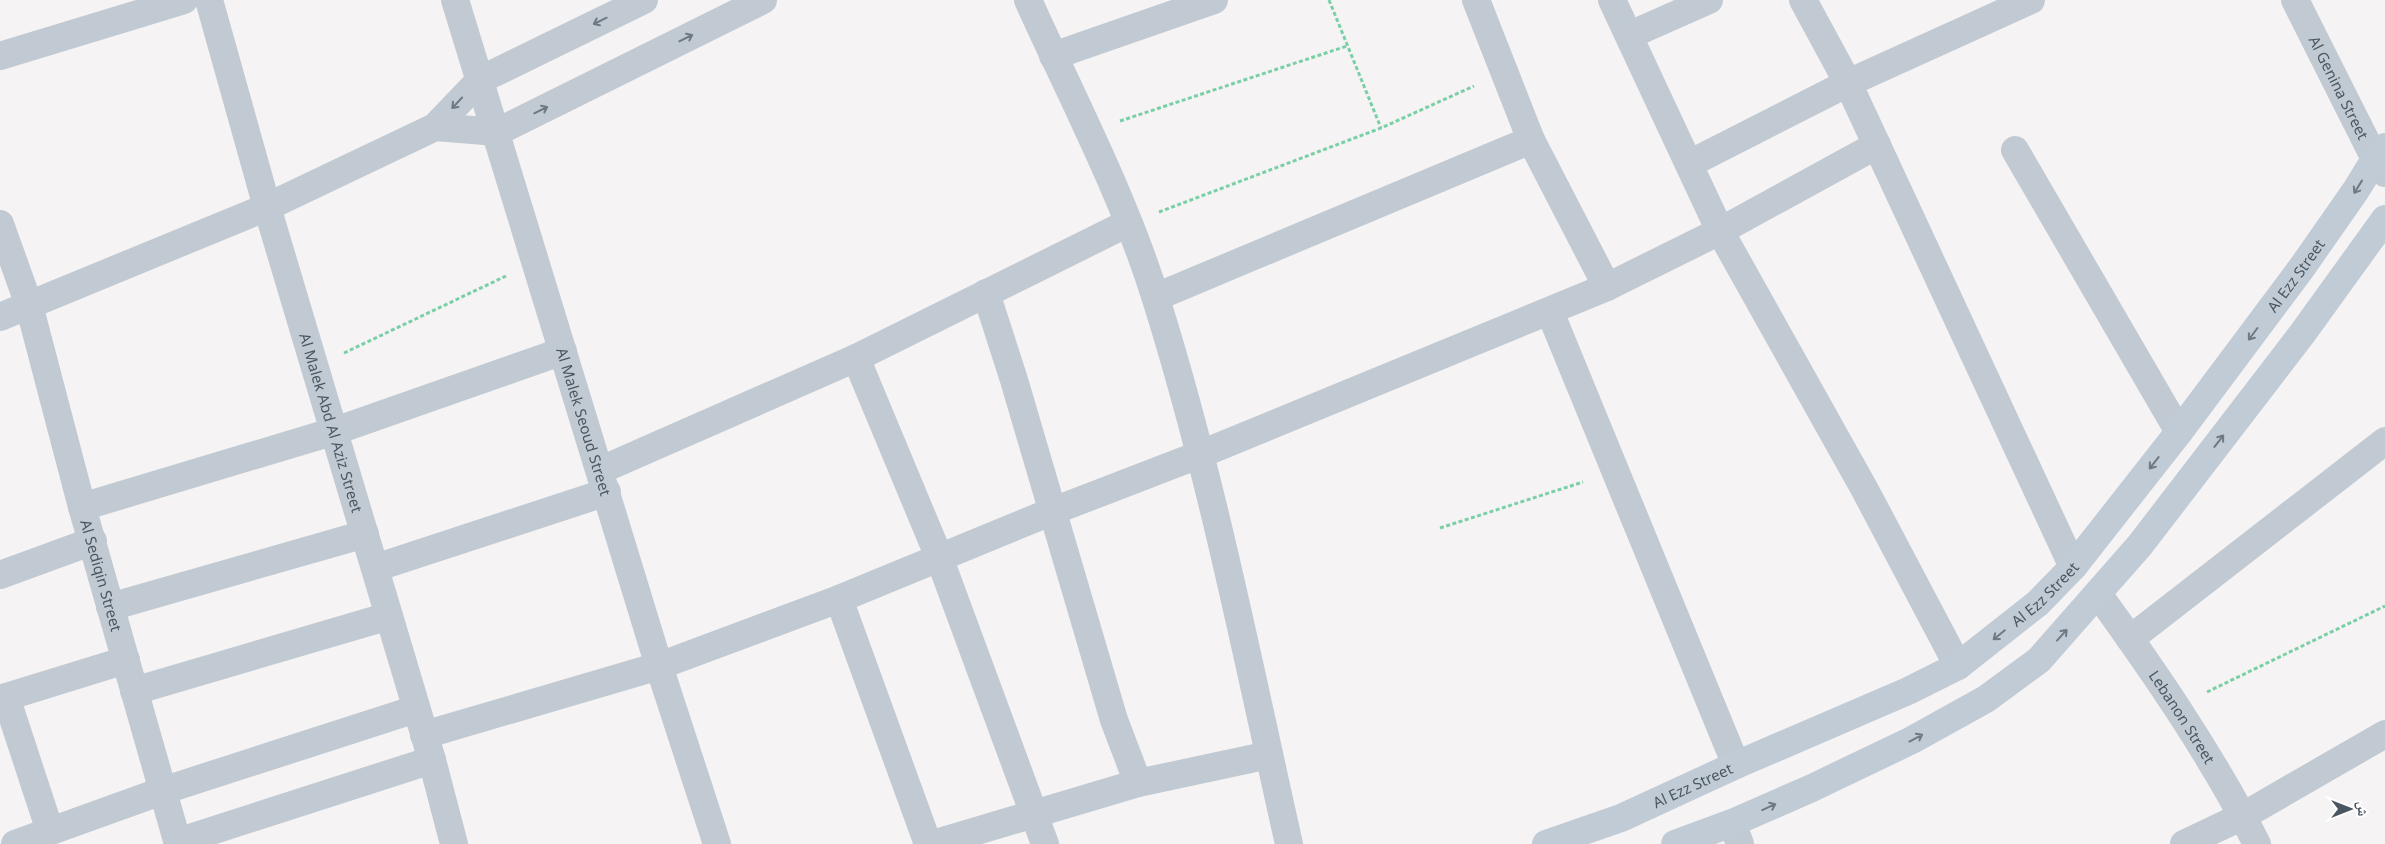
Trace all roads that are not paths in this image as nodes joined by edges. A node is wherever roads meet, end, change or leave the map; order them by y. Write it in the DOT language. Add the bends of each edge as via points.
graph roads {
  1 [pos="184,0"];
  2 [pos="209,0"];
  3 [pos="455,0"];
  4 [pos="644,0"];
  5 [pos="763,0"];
  6 [pos="1028,0"];
  7 [pos="1214,0"];
  8 [pos="1476,0"];
  9 [pos="1612,0"];
  10 [pos="1709,0"];
  11 [pos="1803,0"];
  12 [pos="2295,0"];
  13 [pos="2014,3"];
  14 [pos="1630,35"];
  15 [pos="0,56"];
  16 [pos="1053,56"];
  17 [pos="480,80"];
  18 [pos="1848,83"];
  19 [pos="435,127"];
  20 [pos="497,132"];
  21 [pos="1531,140"];
  22 [pos="1877,145"];
  23 [pos="2015,150"];
  24 [pos="2382,160"];
  25 [pos="1689,164"];
  26 [pos="268,207"];
  27 [pos="2385,219"];
  28 [pos="1128,223"];
  29 [pos="0,224"];
  30 [pos="1720,231"];
  31 [pos="1607,287"];
  32 [pos="986,293"];
  33 [pos="1156,297"];
  34 [pos="29,305"];
  35 [pos="1550,312"];
  36 [pos="0,317"];
  37 [pos="563,351"];
  38 [pos="856,358"];
  39 [pos="335,431"];
  40 [pos="2179,432"];
  41 [pos="2385,441"];
  42 [pos="1200,454"];
  43 [pos="604,481"];
  44 [pos="82,507"];
  45 [pos="1053,511"];
  46 [pos="365,534"];
  47 [pos="94,541"];
  48 [pos="939,557"];
  49 [pos="2073,567"];
  50 [pos="375,568"];
  51 [pos="0,575"];
  52 [pos="2098,594"];
  53 [pos="839,599"];
  54 [pos="110,606"];
  55 [pos="389,616"];
  56 [pos="2130,639"];
  57 [pos="126,660"];
  58 [pos="659,666"];
  59 [pos="1958,666"];
  60 [pos="134,691"];
  61 [pos="3,698"];
  62 [pos="416,709"];
  63 [pos="2385,734"];
  64 [pos="428,747"];
  65 [pos="1269,755"];
  66 [pos="1736,765"];
  67 [pos="1138,784"];
  68 [pos="162,791"];
  69 [pos="1033,816"];
  70 [pos="2242,816"];
  71 [pos="58,834"];
  72 [pos="1736,834"];
  73 [pos="177,843"];
  74 [pos="15,844"];
  75 [pos="454,844"];
  76 [pos="717,844"];
  77 [pos="928,844"];
  78 [pos="933,844"];
  79 [pos="1045,844"];
  80 [pos="1289,844"];
  81 [pos="1546,844"];
  82 [pos="1675,844"];
  83 [pos="2184,844"];
  84 [pos="2257,844"];
  1 -- 15 [label="street"];
  2 -- 26 [label="street, Al Malek Abd Al Aziz Street"];
  3 -- 17 [label="street, Al Malek Seoud Street"];
  4 -- 17 [label="street, one-way"];
  20 -- 5 [label="street, one-way"];
  6 -- 16 [label="street"];
  7 -- 16 [label="street"];
  8 -- 21 [label="street"];
  9 -- 14 [label="street"];
  10 -- 14 [label="street"];
  11 -- 18 [label="street"];
  12 -- 24 [label="street, Al Genina Street"];
  13 -- 18 [label="street"];
  14 -- 25 [label="street"];
  16 -- 28 [label="street"];
  17 -- 19 [label="street, one-way"];
  17 -- 20 [label="street, Al Malek Seoud Street"];
  18 -- 22 [label="street"];
  18 -- 25 [label="street"];
  19 -- 20 [label="street"];
  19 -- 26 [label="street"];
  20 -- 37 [label="street, Al Malek Seoud Street"];
  21 -- 31 [label="street"];
  21 -- 33 [label="street"];
  22 -- 30 [label="street"];
  22 -- 49 [label="street"];
  23 -- 40 [label="street"];
  24 -- 40 [label="main road, Al Ezz Street, one-way" via="2356,190"];
  25 -- 30 [label="street"];
  26 -- 34 [label="street"];
  26 -- 39 [label="street, Al Malek Abd Al Aziz Street"];
  52 -- 27 [label="main road, one-way" via="2140,545 2296,342"];
  28 -- 32 [label="street"];
  28 -- 33 [label="street"];
  29 -- 34 [label="street, Al Sediqin Street"];
  30 -- 31 [label="street"];
  30 -- 59 [label="street" via="1865,490"];
  31 -- 35 [label="street"];
  32 -- 38 [label="street"];
  32 -- 45 [label="street"];
  33 -- 42 [label="street"];
  34 -- 36 [label="street"];
  34 -- 44 [label="street, Al Sediqin Street"];
  35 -- 42 [label="street"];
  35 -- 66 [label="street"];
  37 -- 39 [label="street"];
  37 -- 43 [label="street, Al Malek Seoud Street"];
  38 -- 43 [label="street"];
  38 -- 48 [label="street"];
  39 -- 44 [label="street"];
  39 -- 46 [label="street, Al Malek Abd Al Aziz Street"];
  40 -- 49 [label="main road, Al Ezz Street, one-way"];
  41 -- 56 [label="street"];
  42 -- 45 [label="street"];
  42 -- 65 [label="street"];
  43 -- 50 [label="street"];
  43 -- 58 [label="street, Al Malek Seoud Street"];
  44 -- 47 [label="street, Al Sediqin Street"];
  45 -- 48 [label="street"];
  45 -- 67 [label="street" via="1114,720"];
  46 -- 50 [label="street, Al Malek Abd Al Aziz Street"];
  46 -- 54 [label="street"];
  47 -- 51 [label="street"];
  47 -- 54 [label="street, Al Sediqin Street"];
  48 -- 53 [label="street"];
  48 -- 69 [label="street"];
  49 -- 59 [label="main road, Al Ezz Street, one-way" via="2038,603"];
  50 -- 55 [label="street, Al Malek Abd Al Aziz Street"];
  52 -- 56 [label="street, Lebanon Street"];
  72 -- 52 [label="main road, one-way" via="1986,699 2039,660"];
  53 -- 58 [label="street"];
  53 -- 77 [label="street"];
  54 -- 57 [label="street, Al Sediqin Street"];
  55 -- 60 [label="street"];
  55 -- 62 [label="street, Al Malek Abd Al Aziz Street"];
  56 -- 70 [label="street, Lebanon Street" via="2177,707"];
  57 -- 60 [label="street, Al Sediqin Street"];
  57 -- 61 [label="street"];
  58 -- 64 [label="street"];
  58 -- 76 [label="street, Al Malek Seoud Street"];
  59 -- 66 [label="main road, Al Ezz Street"];
  60 -- 68 [label="street, Al Sediqin Street"];
  61 -- 71 [label="street"];
  62 -- 64 [label="street, Al Malek Abd Al Aziz Street"];
  62 -- 68 [label="street"];
  63 -- 70 [label="street"];
  64 -- 73 [label="street"];
  64 -- 75 [label="street, Al Malek Abd Al Aziz Street"];
  65 -- 67 [label="street"];
  65 -- 80 [label="street"];
  66 -- 81 [label="main road, Al Ezz Street" via="1621,818"];
  67 -- 69 [label="street"];
  68 -- 71 [label="street"];
  68 -- 73 [label="street, Al Sediqin Street"];
  69 -- 78 [label="street"];
  69 -- 79 [label="street"];
  70 -- 83 [label="street"];
  70 -- 84 [label="street, Lebanon Street"];
  71 -- 74 [label="street"];
  72 -- 82 [label="main road"];
}
